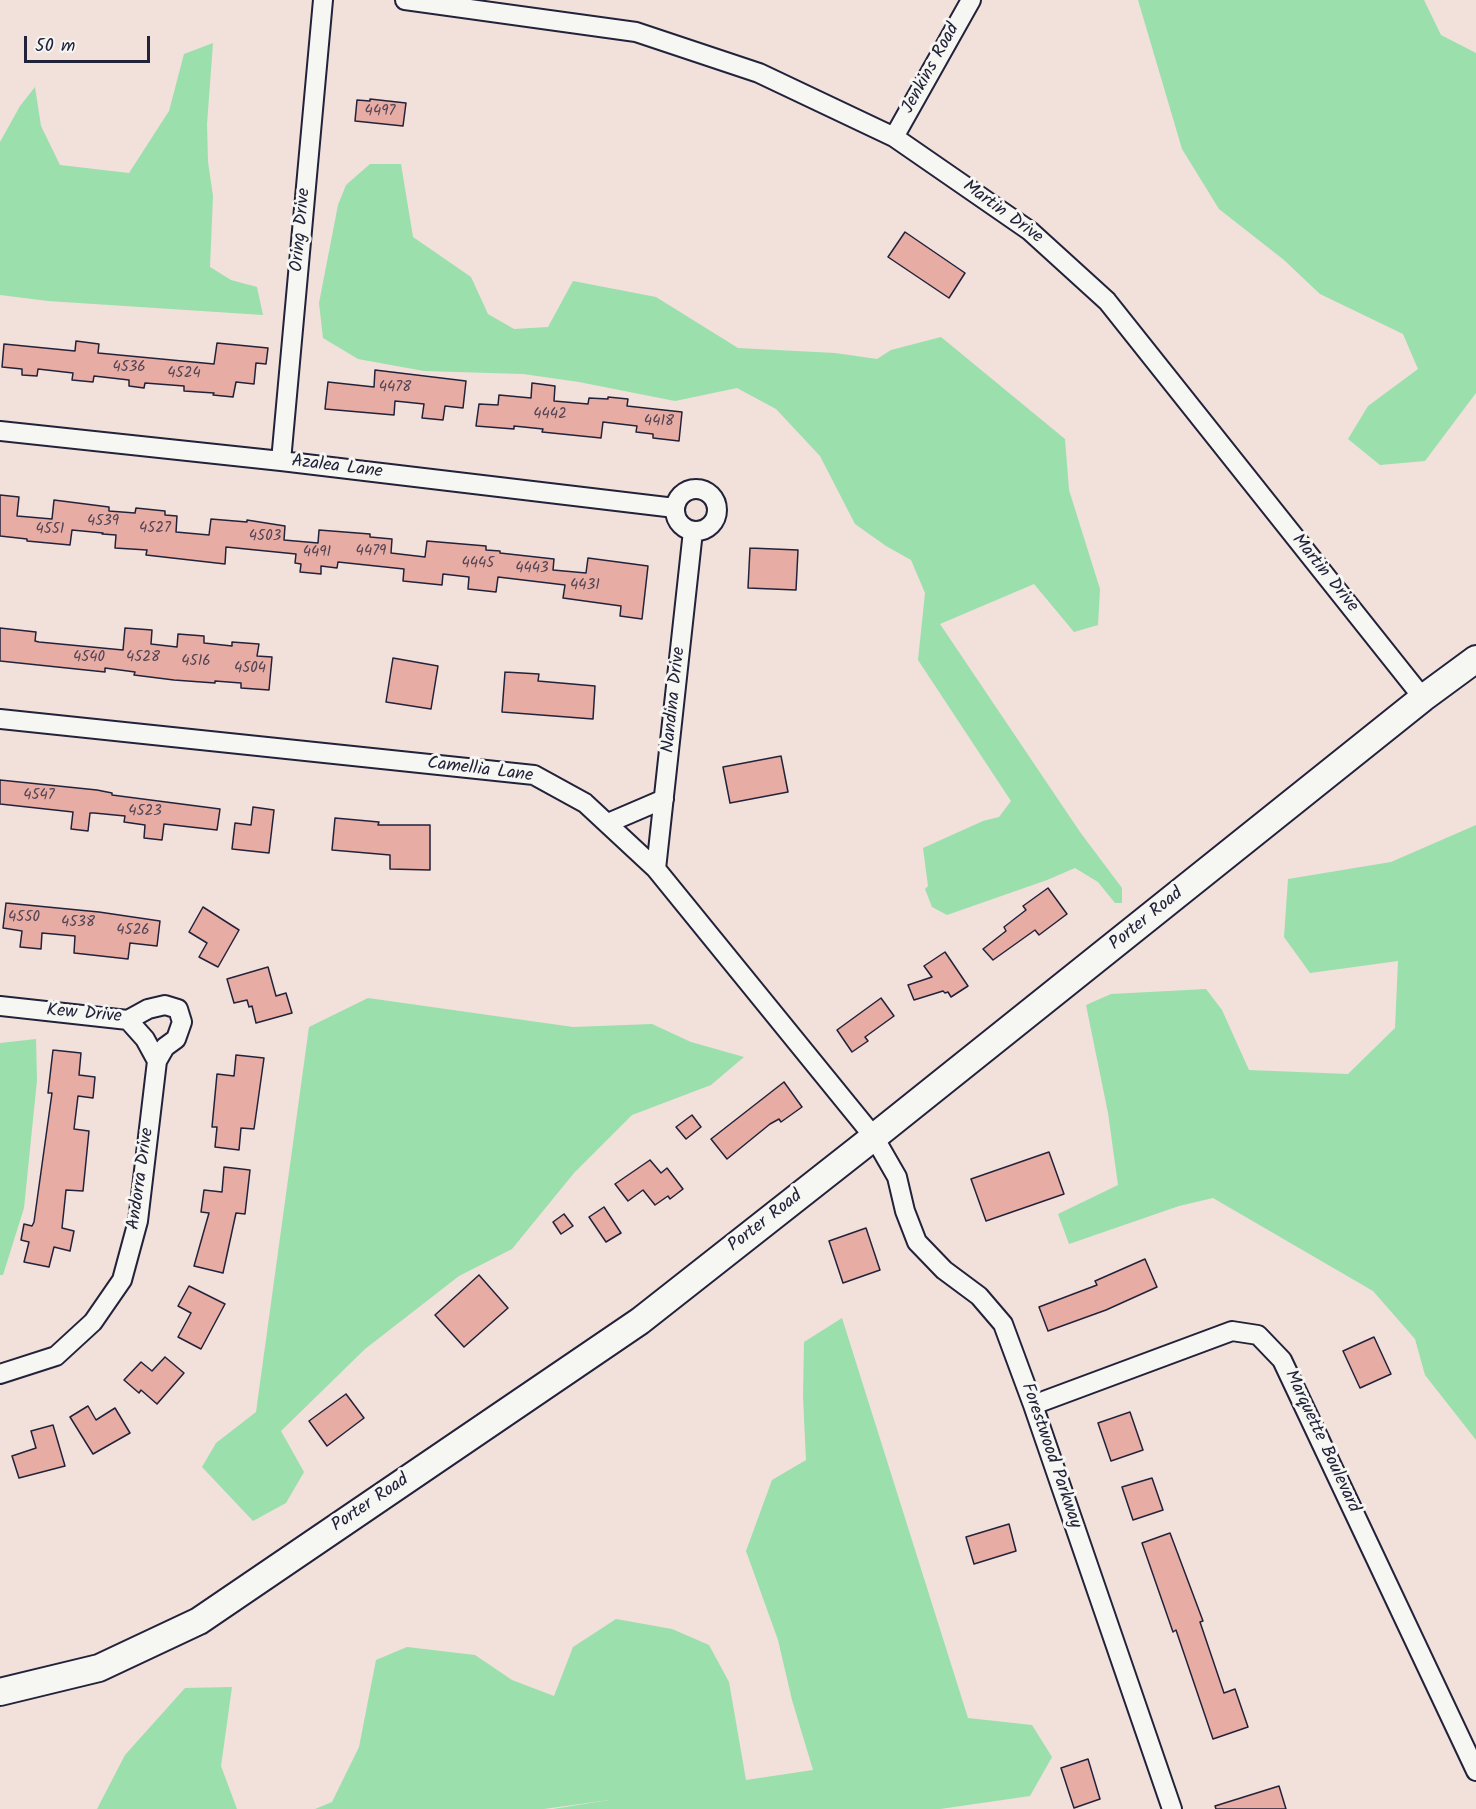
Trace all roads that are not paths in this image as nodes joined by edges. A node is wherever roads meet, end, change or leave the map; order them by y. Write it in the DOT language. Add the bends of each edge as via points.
graph roads {
  1 [pos="323,0"];
  2 [pos="405,0"];
  3 [pos="971,0"];
  4 [pos="894,137"];
  5 [pos="0,431"];
  6 [pos="281,461"];
  7 [pos="675,508"];
  8 [pos="693,531"];
  9 [pos="1476,658"];
  10 [pos="1423,698"];
  11 [pos="0,719"];
  12 [pos="664,799"];
  13 [pos="608,823"];
  14 [pos="656,868"];
  15 [pos="0,1006"];
  16 [pos="128,1020"];
  17 [pos="157,1061"];
  18 [pos="874,1137"];
  19 [pos="0,1374"];
  20 [pos="1033,1405"];
  21 [pos="0,1692"];
  22 [pos="1476,1771"];
  23 [pos="1172,1809"];
  1 -- 6 [label="street, Oring Drive"];
  2 -- 4 [label="street, Martin Drive" via="636,32 759,73"];
  3 -- 4 [label="street, Jenkins Road"];
  4 -- 10 [label="street, Martin Drive" via="1030,231 1107,301"];
  5 -- 6 [label="street, Azalea Lane"];
  6 -- 7 [label="street, Azalea Lane"];
  7 -- 8 [label="street" via="677,520"];
  7 -- 8 [label="street" via="686,490 700,489 712,496 716,517 707,528"];
  8 -- 12 [label="street, Nandina Drive"];
  9 -- 10 [label="main road, Porter Road"];
  10 -- 18 [label="main road, Porter Road"];
  11 -- 13 [label="street, Camellia Lane" via="534,775 585,803"];
  12 -- 13 [label="street"];
  12 -- 14 [label="street, Nandina Drive"];
  13 -- 14 [label="street, Camellia Lane"];
  14 -- 18 [label="street, Camellia Lane"];
  15 -- 16 [label="street, Kew Drive"];
  16 -- 17 [label="street" via="146,1039"];
  16 -- 17 [label="street, Kew Drive" via="165,1005 178,1009 182,1022 176,1039 165,1047"];
  17 -- 19 [label="street, Andorra Drive" via="138,1221 122,1280 93,1322 56,1356"];
  18 -- 20 [label="street, Forestwood Parkway" via="897,1177 917,1242 944,1270 979,1296 1003,1324"];
  18 -- 21 [label="main road, Porter Road" via="640,1321 200,1621 99,1668"];
  20 -- 22 [label="street, Marquette Boulevard" via="1232,1331 1258,1335 1282,1360"];
  20 -- 23 [label="street, Forestwood Parkway"];
}
